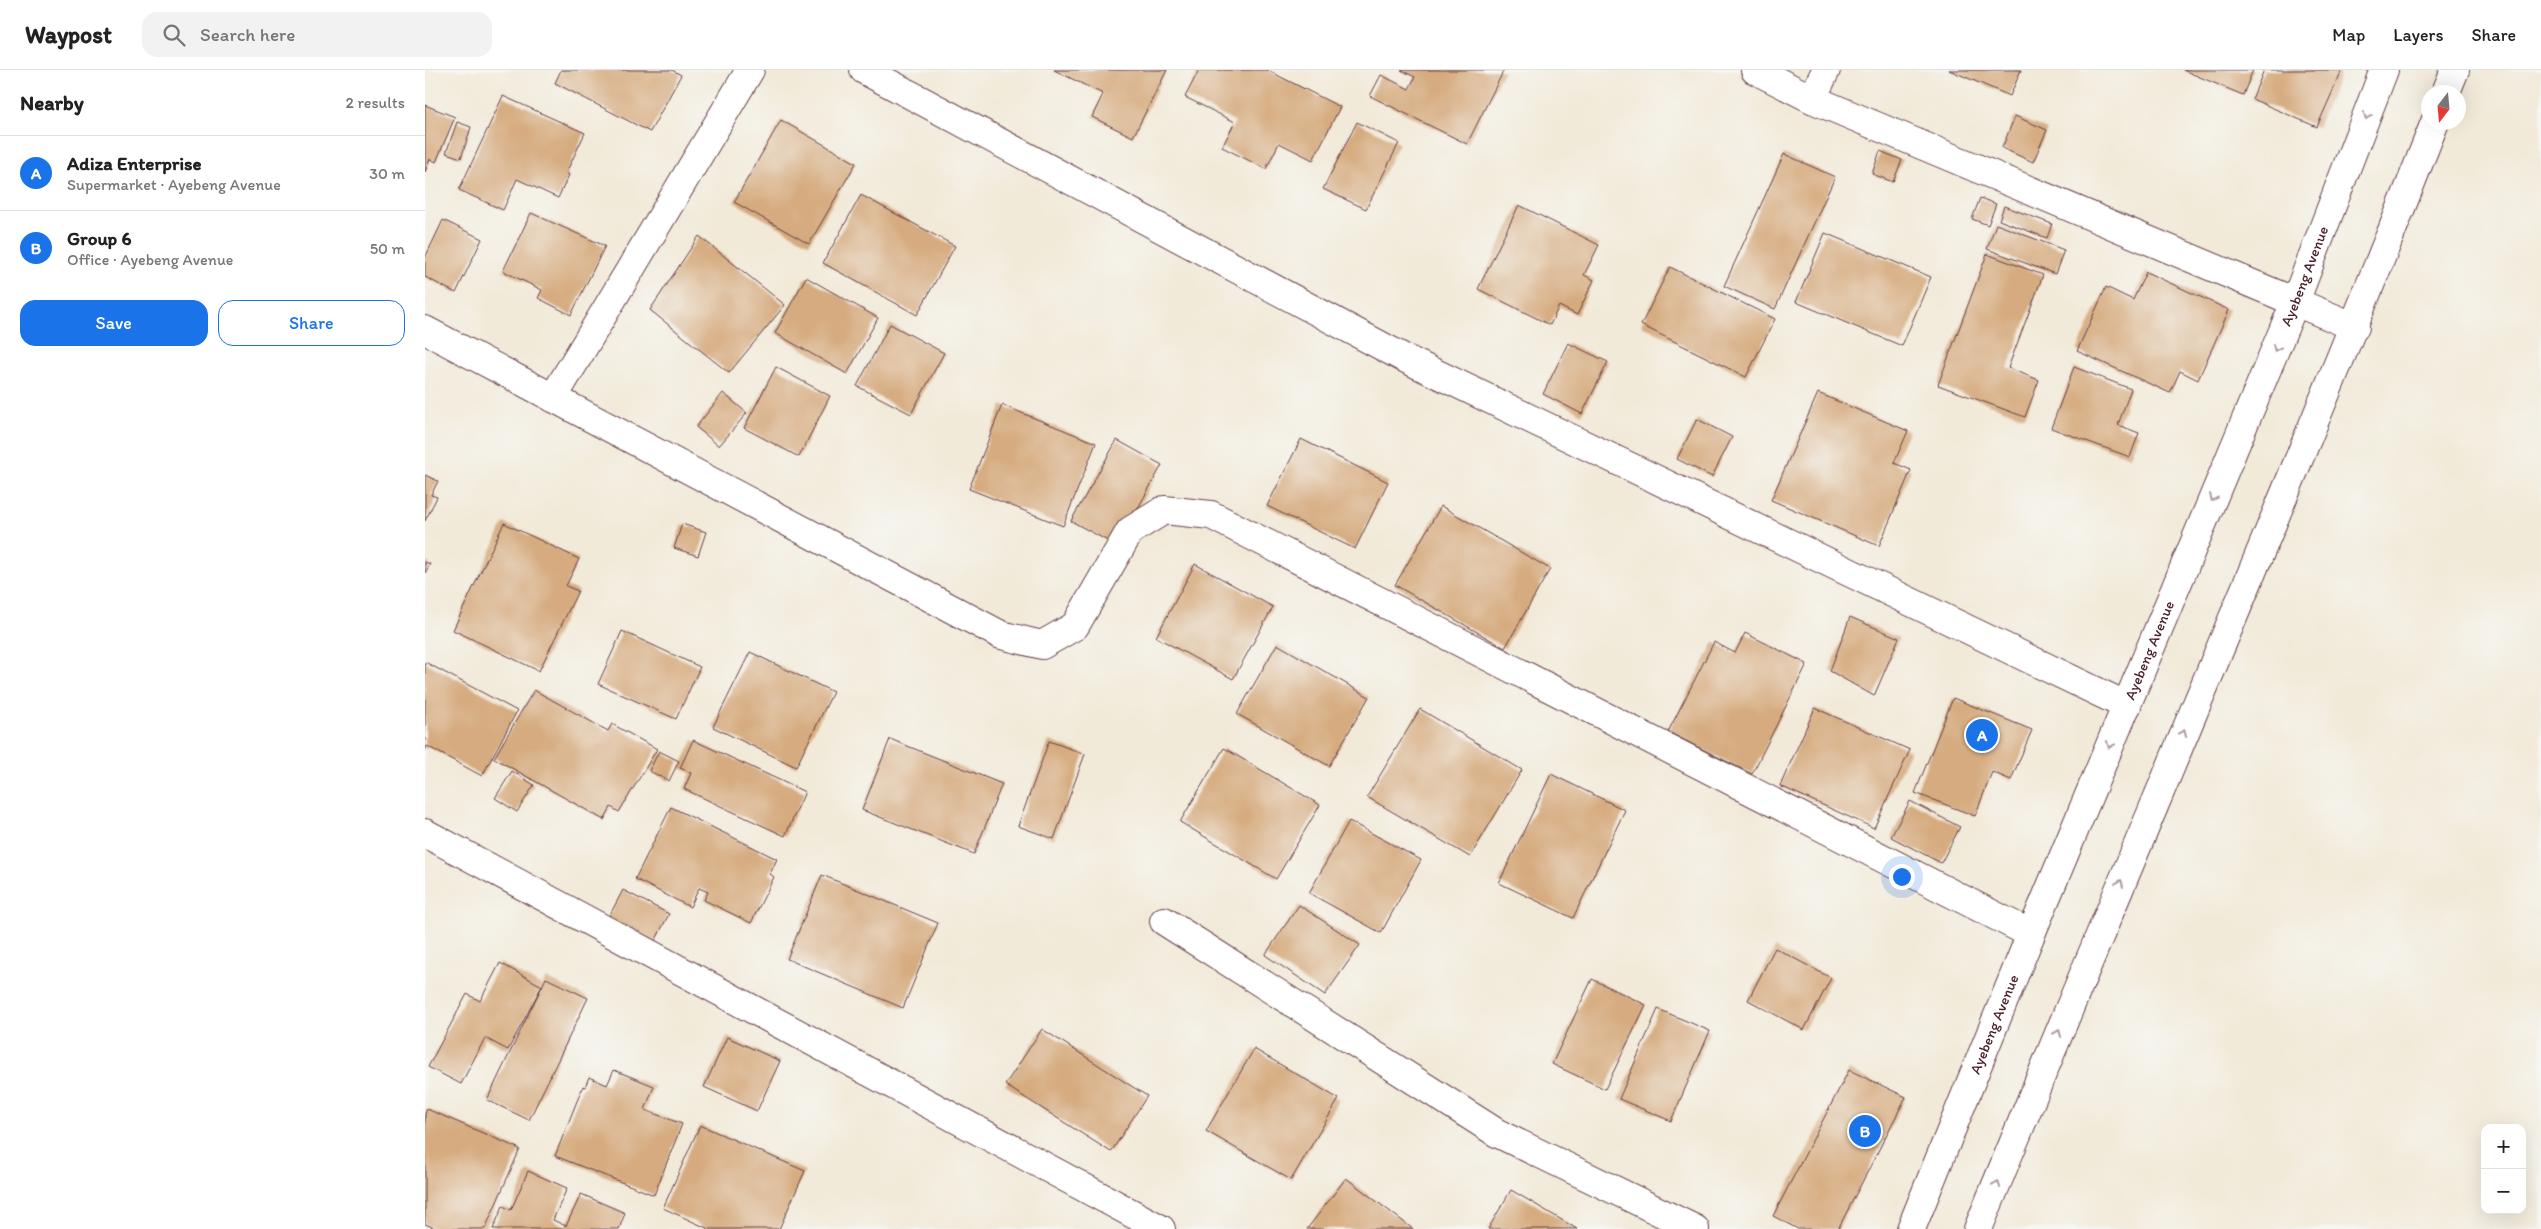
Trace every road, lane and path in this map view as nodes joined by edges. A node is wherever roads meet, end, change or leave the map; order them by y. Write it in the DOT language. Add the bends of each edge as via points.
graph roads {
  1 [pos="750,70"];
  2 [pos="864,70"];
  3 [pos="1755,70"];
  4 [pos="1826,70"];
  5 [pos="2384,70"];
  6 [pos="2455,70"];
  7 [pos="2449,85"];
  8 [pos="1813,99"];
  9 [pos="2432,130"];
  10 [pos="2295,302"];
  11 [pos="2355,327"];
  12 [pos="425,330"];
  13 [pos="553,398"];
  14 [pos="2127,706"];
  15 [pos="425,833"];
  16 [pos="1164,921"];
  17 [pos="2031,934"];
  18 [pos="1161,1229"];
  19 [pos="1695,1229"];
  20 [pos="1911,1229"];
  21 [pos="1978,1229"];
  1 -- 13 [label="street"];
  2 -- 14 [label="street" via="1404,358"];
  3 -- 8 [label="street"];
  4 -- 8 [label="street"];
  5 -- 10 [label="street, Ayebeng Avenue, one-way"];
  6 -- 7 [label="street"];
  8 -- 10 [label="street"];
  9 -- 11 [label="street"];
  10 -- 11 [label="street"];
  10 -- 14 [label="street, Ayebeng Avenue, one-way"];
  21 -- 11 [label="street, one-way"];
  12 -- 13 [label="street"];
  13 -- 17 [label="street" via="1001,635 1042,645 1075,626 1130,531 1164,510 1211,515"];
  14 -- 17 [label="street, Ayebeng Avenue, one-way"];
  15 -- 18 [label="street"];
  16 -- 19 [label="street" via="1497,1134"];
  17 -- 20 [label="street, Ayebeng Avenue"];
}
